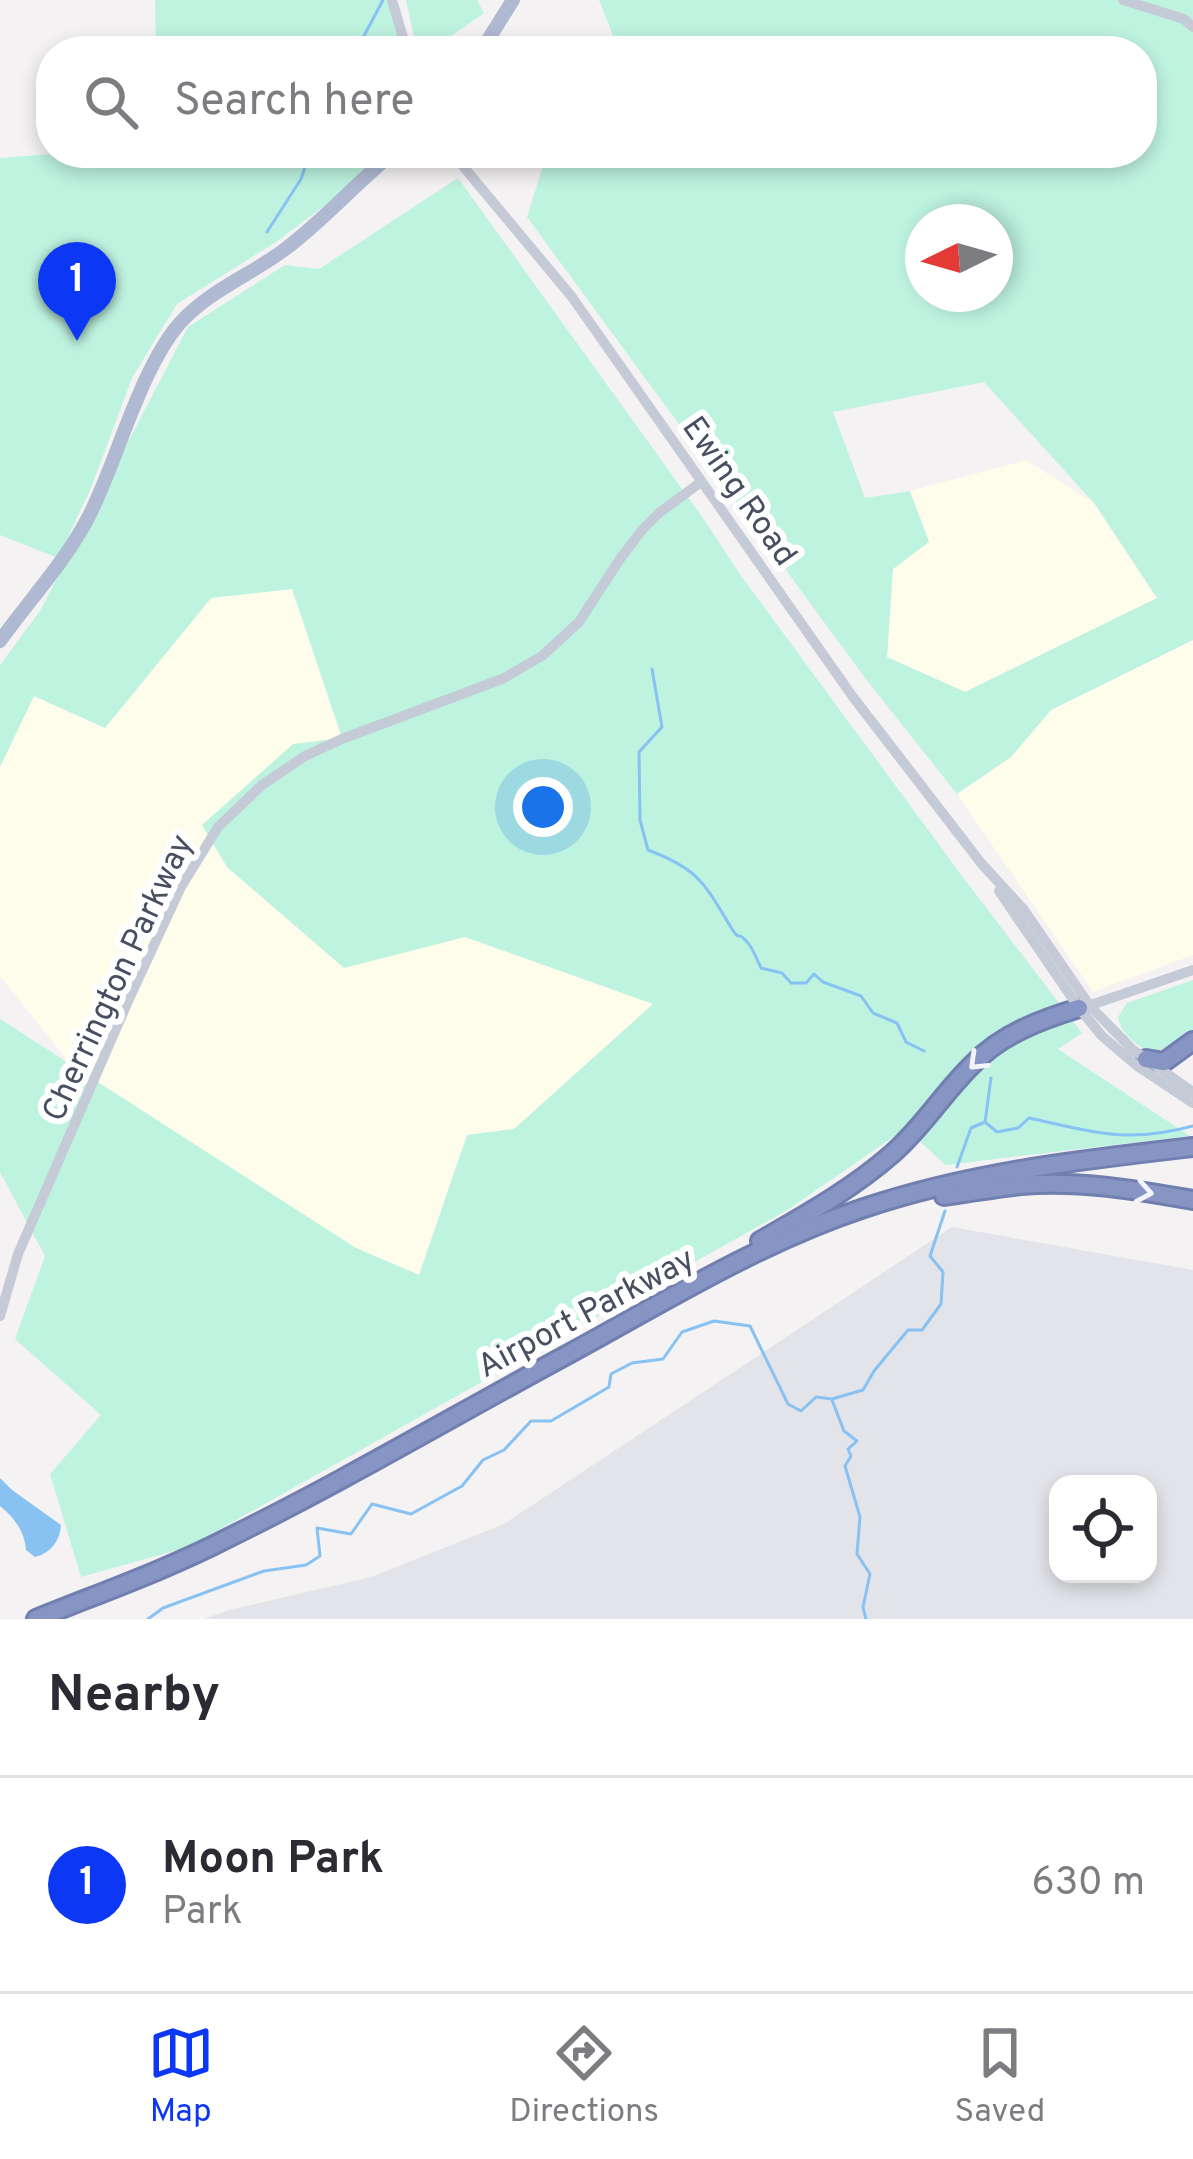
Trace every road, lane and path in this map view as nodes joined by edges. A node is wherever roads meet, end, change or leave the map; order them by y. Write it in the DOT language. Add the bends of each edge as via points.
graph roads {
  1 [pos="392,0"];
  2 [pos="513,0"];
  3 [pos="1123,0"];
  4 [pos="1193,27"];
  5 [pos="403,36"];
  6 [pos="490,36"];
  7 [pos="376,168"];
  8 [pos="464,168"];
  9 [pos="701,482"];
  10 [pos="0,641"];
  11 [pos="981,863"];
  12 [pos="1193,970"];
  13 [pos="1065,988"];
  14 [pos="1084,1007"];
  15 [pos="1059,1015"];
  16 [pos="1193,1041"];
  17 [pos="1176,1056"];
  18 [pos="1146,1059"];
  19 [pos="1171,1083"];
  20 [pos="1193,1092"];
  21 [pos="1193,1103"];
  22 [pos="1193,1147"];
  23 [pos="1193,1157"];
  24 [pos="944,1196"];
  25 [pos="1193,1200"];
  26 [pos="638,1315"];
  27 [pos="0,1316"];
  28 [pos="36,1619"];
  29 [pos="62,1619"];
  1 -- 5 [label="street"];
  2 -- 6 [label="main road"];
  3 -- 4 [label="street"];
  7 -- 10 [label="main road" via="288,247 176,327 80,534"];
  8 -- 9 [label="street, Ewing Road" via="572,297"];
  9 -- 11 [label="street, Ewing Road"];
  9 -- 27 [label="street, Cherrington Parkway" via="647,524 579,622 542,656 305,755 218,827 137,981 18,1254"];
  11 -- 13 [label="street, Ewing Road"];
  11 -- 14 [label="street, Ewing Road" via="1024,910"];
  12 -- 14 [label="street"];
  13 -- 14 [label="street, Ewing Road"];
  13 -- 15 [label="highway"];
  14 -- 15 [label="highway"];
  14 -- 18 [label="street, Ewing Road"];
  14 -- 19 [label="street, Ewing Road" via="1114,1048"];
  15 -- 26 [label="highway, one-way" via="991,1048 872,1170"];
  16 -- 17 [label="highway"];
  17 -- 18 [label="highway"];
  17 -- 19 [label="highway"];
  18 -- 19 [label="street, Ewing Road"];
  19 -- 20 [label="street, Ewing Road"];
  19 -- 21 [label="street, Ewing Road"];
  22 -- 26 [label="highway, Airport Parkway" via="1046,1164 909,1194 792,1237"];
  23 -- 24 [label="highway, Airport Parkway" via="1028,1176"];
  24 -- 25 [label="highway, one-way" via="1061,1184"];
  24 -- 29 [label="highway, Airport Parkway" via="809,1239 237,1544"];
  26 -- 28 [label="highway, Airport Parkway" via="225,1540"];
}
